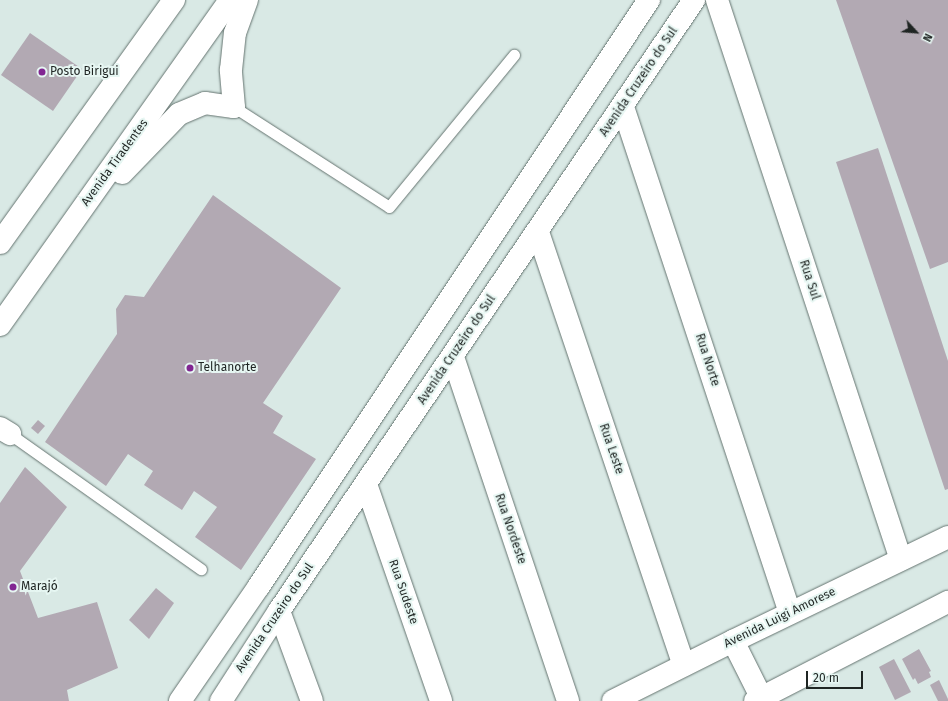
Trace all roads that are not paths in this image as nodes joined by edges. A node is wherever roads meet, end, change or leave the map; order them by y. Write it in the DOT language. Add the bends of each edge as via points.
graph roads {
  1 [pos="174,0"];
  2 [pos="230,0"];
  3 [pos="247,0"];
  4 [pos="649,0"];
  5 [pos="694,0"];
  6 [pos="717,0"];
  7 [pos="514,55"];
  8 [pos="234,107"];
  9 [pos="623,107"];
  10 [pos="538,232"];
  11 [pos="64,234"];
  12 [pos="0,243"];
  13 [pos="0,325"];
  14 [pos="453,357"];
  15 [pos="5,431"];
  16 [pos="366,484"];
  17 [pos="948,537"];
  18 [pos="900,560"];
  19 [pos="201,570"];
  20 [pos="948,602"];
  21 [pos="279,611"];
  22 [pos="790,613"];
  23 [pos="733,641"];
  24 [pos="684,666"];
  25 [pos="760,700"];
  26 [pos="180,701"];
  27 [pos="221,701"];
  28 [pos="312,701"];
  29 [pos="441,701"];
  30 [pos="568,701"];
  31 [pos="613,701"];
  1 -- 12 [label="main road"];
  2 -- 11 [label="main road, Avenida Tiradentes"];
  3 -- 8 [label="main road" via="235,33 231,70"];
  4 -- 26 [label="main road"];
  5 -- 9 [label="main road, Avenida Cruzeiro do Sul"];
  6 -- 18 [label="main road, Rua Sul"];
  7 -- 8 [label="lane" via="389,207"];
  8 -- 11 [label="main road" via="205,103 179,114"];
  9 -- 10 [label="main road, Avenida Cruzeiro do Sul"];
  9 -- 22 [label="main road, Rua Norte"];
  10 -- 14 [label="main road, Avenida Cruzeiro do Sul"];
  10 -- 24 [label="main road, Rua Leste"];
  11 -- 13 [label="main road, Avenida Tiradentes"];
  14 -- 16 [label="main road, Avenida Cruzeiro do Sul"];
  14 -- 30 [label="main road, Rua Nordeste"];
  15 -- 19 [label="lane"];
  16 -- 21 [label="main road, Avenida Cruzeiro do Sul"];
  16 -- 29 [label="main road, Rua Sudeste"];
  17 -- 18 [label="main road, Avenida Luigi Amorese"];
  18 -- 22 [label="main road, Avenida Luigi Amorese"];
  20 -- 25 [label="main road"];
  21 -- 27 [label="main road, Avenida Cruzeiro do Sul"];
  21 -- 28 [label="main road"];
  22 -- 23 [label="main road, Avenida Luigi Amorese"];
  23 -- 24 [label="main road, Avenida Luigi Amorese"];
  23 -- 25 [label="main road"];
  24 -- 31 [label="main road, Avenida Luigi Amorese"];
}
